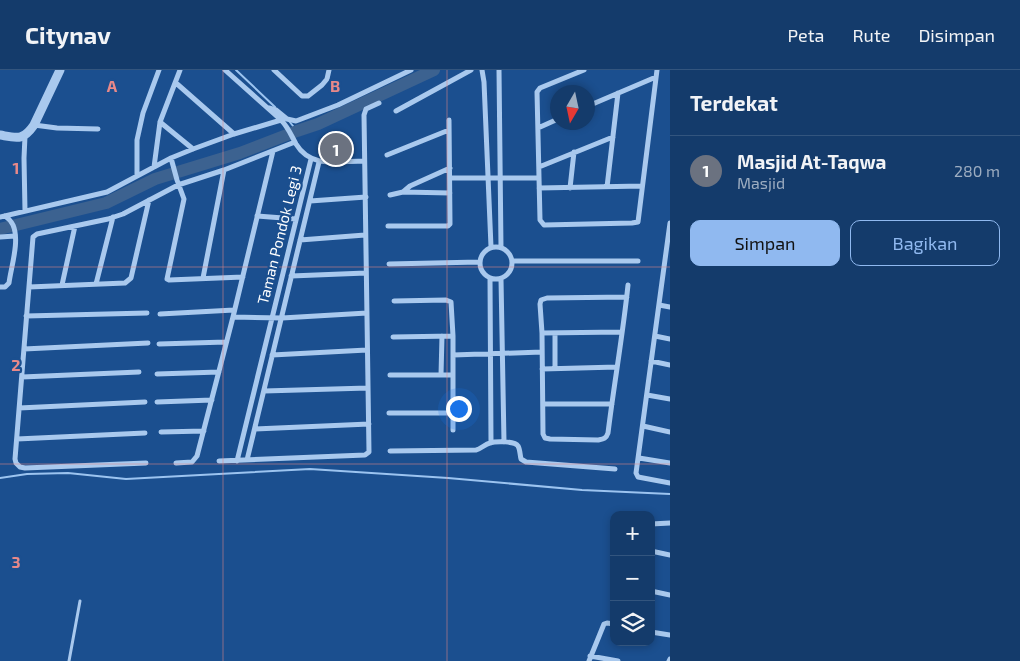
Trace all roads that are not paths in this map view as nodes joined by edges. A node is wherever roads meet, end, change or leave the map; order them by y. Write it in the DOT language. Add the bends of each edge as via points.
graph roads {
  1 [pos="60,70"];
  2 [pos="159,70"];
  3 [pos="180,70"];
  4 [pos="226,70"];
  5 [pos="274,70"];
  6 [pos="411,70"];
  7 [pos="471,70"];
  8 [pos="482,70"];
  9 [pos="498,70"];
  10 [pos="584,70"];
  11 [pos="657,70"];
  12 [pos="327,71"];
  13 [pos="656,77"];
  14 [pos="176,83"];
  15 [pos="618,92"];
  16 [pos="379,103"];
  17 [pos="595,103"];
  18 [pos="396,110"];
  19 [pos="449,120"];
  20 [pos="285,121"];
  21 [pos="160,122"];
  22 [pos="550,123"];
  23 [pos="34,125"];
  24 [pos="538,128"];
  25 [pos="98,129"];
  26 [pos="449,130"];
  27 [pos="234,134"];
  28 [pos="0,135"];
  29 [pos="25,136"];
  30 [pos="613,137"];
  31 [pos="294,141"];
  32 [pos="193,149"];
  33 [pos="273,151"];
  34 [pos="574,152"];
  35 [pos="387,155"];
  36 [pos="311,159"];
  37 [pos="172,161"];
  38 [pos="364,161"];
  39 [pos="319,162"];
  40 [pos="154,167"];
  41 [pos="538,167"];
  42 [pos="450,168"];
  43 [pos="224,170"];
  44 [pos="137,175"];
  45 [pos="450,178"];
  46 [pos="487,178"];
  47 [pos="499,178"];
  48 [pos="539,178"];
  49 [pos="178,183"];
  50 [pos="642,186"];
  51 [pos="607,187"];
  52 [pos="539,188"];
  53 [pos="570,188"];
  54 [pos="403,192"];
  55 [pos="450,193"];
  56 [pos="390,194"];
  57 [pos="366,197"];
  58 [pos="149,200"];
  59 [pos="310,201"];
  60 [pos="25,211"];
  61 [pos="3,216"];
  62 [pos="257,216"];
  63 [pos="113,217"];
  64 [pos="296,219"];
  65 [pos="670,223"];
  66 [pos="75,226"];
  67 [pos="388,226"];
  68 [pos="15,234"];
  69 [pos="366,236"];
  70 [pos="0,237"];
  71 [pos="300,240"];
  72 [pos="669,242"];
  73 [pos="491,247"];
  74 [pos="501,247"];
  75 [pos="512,261"];
  76 [pos="638,261"];
  77 [pos="479,262"];
  78 [pos="389,264"];
  79 [pos="366,272"];
  80 [pos="663,274"];
  81 [pos="291,276"];
  82 [pos="670,276"];
  83 [pos="242,277"];
  84 [pos="203,278"];
  85 [pos="490,278"];
  86 [pos="501,279"];
  87 [pos="96,284"];
  88 [pos="62,285"];
  89 [pos="628,285"];
  90 [pos="0,287"];
  91 [pos="29,287"];
  92 [pos="627,297"];
  93 [pos="394,302"];
  94 [pos="659,305"];
  95 [pos="670,307"];
  96 [pos="234,310"];
  97 [pos="367,312"];
  98 [pos="147,313"];
  99 [pos="160,314"];
  100 [pos="26,316"];
  101 [pos="233,317"];
  102 [pos="272,318"];
  103 [pos="282,318"];
  104 [pos="621,332"];
  105 [pos="542,333"];
  106 [pos="555,333"];
  107 [pos="442,336"];
  108 [pos="453,336"];
  109 [pos="655,336"];
  110 [pos="393,337"];
  111 [pos="670,339"];
  112 [pos="226,342"];
  113 [pos="148,343"];
  114 [pos="158,344"];
  115 [pos="24,348"];
  116 [pos="367,350"];
  117 [pos="542,352"];
  118 [pos="491,354"];
  119 [pos="502,354"];
  120 [pos="453,355"];
  121 [pos="272,356"];
  122 [pos="651,361"];
  123 [pos="670,364"];
  124 [pos="617,367"];
  125 [pos="542,368"];
  126 [pos="555,368"];
  127 [pos="139,372"];
  128 [pos="219,372"];
  129 [pos="157,374"];
  130 [pos="442,375"];
  131 [pos="452,375"];
  132 [pos="390,376"];
  133 [pos="22,377"];
  134 [pos="368,388"];
  135 [pos="264,392"];
  136 [pos="647,395"];
  137 [pos="670,399"];
  138 [pos="212,400"];
  139 [pos="145,402"];
  140 [pos="158,402"];
  141 [pos="543,404"];
  142 [pos="612,404"];
  143 [pos="19,408"];
  144 [pos="389,413"];
  145 [pos="453,413"];
  146 [pos="369,424"];
  147 [pos="643,426"];
  148 [pos="255,429"];
  149 [pos="453,430"];
  150 [pos="204,431"];
  151 [pos="161,432"];
  152 [pos="670,432"];
  153 [pos="145,433"];
  154 [pos="17,439"];
  155 [pos="504,442"];
  156 [pos="491,443"];
  157 [pos="390,451"];
  158 [pos="639,458"];
  159 [pos="247,460"];
  160 [pos="219,461"];
  161 [pos="237,461"];
  162 [pos="146,463"];
  163 [pos="670,463"];
  164 [pos="176,464"];
  165 [pos="615,469"];
  166 [pos="670,483"];
  167 [pos="670,523"];
  168 [pos="655,524"];
  169 [pos="655,552"];
  170 [pos="670,555"];
  171 [pos="655,592"];
  172 [pos="670,594"];
  173 [pos="80,601"];
  174 [pos="610,623"];
  175 [pos="655,633"];
  176 [pos="670,635"];
  177 [pos="590,659"];
  178 [pos="69,661"];
  179 [pos="618,661"];
  1 -- 23 [label="street"];
  2 -- 44 [label="street" via="137,140"];
  3 -- 14 [label="street"];
  4 -- 20 [label="street"];
  5 -- 12 [label="street" via="302,96 308,96 322,85 327,79"];
  6 -- 20 [label="street" via="338,105 296,121"];
  7 -- 18 [label="street"];
  8 -- 46 [label="street"];
  9 -- 47 [label="street"];
  10 -- 24 [label="street" via="538,90"];
  11 -- 13 [label="street"];
  13 -- 15 [label="street"];
  13 -- 50 [label="street"];
  14 -- 21 [label="street"];
  14 -- 27 [label="street"];
  15 -- 17 [label="street"];
  15 -- 30 [label="street"];
  16 -- 38 [label="street" via="364,112"];
  19 -- 26 [label="street"];
  20 -- 27 [label="street"];
  20 -- 31 [label="street, Taman Pondok Legi 3"];
  21 -- 32 [label="street"];
  21 -- 40 [label="street"];
  22 -- 24 [label="street"];
  23 -- 25 [label="street"];
  23 -- 29 [label="street"];
  24 -- 41 [label="street"];
  26 -- 35 [label="street"];
  26 -- 42 [label="street"];
  27 -- 32 [label="street"];
  28 -- 29 [label="street"];
  29 -- 60 [label="street"];
  30 -- 34 [label="street"];
  30 -- 51 [label="street"];
  31 -- 33 [label="street"];
  31 -- 36 [label="street, Taman Pondok Legi 3"];
  32 -- 37 [label="street"];
  33 -- 43 [label="street"];
  33 -- 62 [label="street"];
  34 -- 41 [label="street"];
  34 -- 53 [label="street"];
  36 -- 39 [label="street, Taman Pondok Legi 3"];
  36 -- 64 [label="street, Taman Pondok Legi 3"];
  37 -- 40 [label="street"];
  37 -- 49 [label="street"];
  38 -- 39 [label="street, Taman Pondok Legi 3"];
  38 -- 57 [label="street"];
  39 -- 59 [label="street, Taman Pondok Legi 3"];
  40 -- 44 [label="street"];
  41 -- 48 [label="street"];
  42 -- 45 [label="street"];
  42 -- 54 [label="street"];
  43 -- 49 [label="street"];
  43 -- 84 [label="street"];
  44 -- 60 [label="street" via="106,192"];
  45 -- 46 [label="street"];
  45 -- 55 [label="street"];
  46 -- 47 [label="street"];
  46 -- 73 [label="street"];
  47 -- 48 [label="street"];
  47 -- 74 [label="street"];
  48 -- 52 [label="street"];
  49 -- 58 [label="street"];
  49 -- 84 [label="street" via="184,199 166,278"];
  50 -- 51 [label="street"];
  50 -- 52 [label="street" via="639,221 632,223 542,224"];
  51 -- 53 [label="street"];
  52 -- 53 [label="street"];
  54 -- 55 [label="street"];
  54 -- 56 [label="street"];
  55 -- 67 [label="street" via="450,224"];
  57 -- 59 [label="street, Taman Pondok Legi 3"];
  57 -- 69 [label="street"];
  58 -- 63 [label="street"];
  58 -- 87 [label="street" via="131,278 125,283"];
  59 -- 71 [label="street, Taman Pondok Legi 3"];
  60 -- 61 [label="street"];
  61 -- 68 [label="street" via="12,223"];
  62 -- 64 [label="street"];
  62 -- 83 [label="street"];
  63 -- 66 [label="street"];
  63 -- 87 [label="street"];
  64 -- 102 [label="street, Taman Pondok Legi 3"];
  65 -- 72 [label="street"];
  66 -- 88 [label="street"];
  66 -- 91 [label="street" via="34,237"];
  68 -- 70 [label="street"];
  68 -- 90 [label="street" via="8,284"];
  69 -- 71 [label="street, Taman Pondok Legi 3"];
  69 -- 79 [label="street"];
  71 -- 81 [label="street, Taman Pondok Legi 3"];
  72 -- 80 [label="street"];
  73 -- 74 [label="street"];
  73 -- 77 [label="street" via="485,250"];
  74 -- 75 [label="street"];
  75 -- 76 [label="street"];
  75 -- 86 [label="street" via="511,270"];
  77 -- 78 [label="street"];
  77 -- 85 [label="street" via="481,270"];
  79 -- 81 [label="street, Taman Pondok Legi 3"];
  79 -- 97 [label="street"];
  80 -- 82 [label="street"];
  80 -- 94 [label="street"];
  81 -- 103 [label="street, Taman Pondok Legi 3"];
  83 -- 84 [label="street"];
  83 -- 96 [label="street"];
  85 -- 86 [label="street"];
  85 -- 118 [label="street"];
  86 -- 119 [label="street"];
  87 -- 88 [label="street"];
  88 -- 91 [label="street"];
  89 -- 92 [label="street"];
  91 -- 100 [label="street"];
  92 -- 104 [label="street"];
  92 -- 105 [label="street" via="543,299 540,304"];
  93 -- 108 [label="street" via="450,301"];
  94 -- 95 [label="street"];
  94 -- 109 [label="street"];
  96 -- 99 [label="street"];
  96 -- 101 [label="street"];
  97 -- 103 [label="street, Taman Pondok Legi 3"];
  97 -- 116 [label="street"];
  98 -- 100 [label="street"];
  100 -- 115 [label="street"];
  101 -- 102 [label="street"];
  101 -- 112 [label="street"];
  102 -- 103 [label="street, Taman Pondok Legi 3"];
  102 -- 161 [label="street, Taman Pondok Legi 3"];
  103 -- 121 [label="street, Taman Pondok Legi 3"];
  104 -- 106 [label="street"];
  104 -- 124 [label="street"];
  105 -- 106 [label="street"];
  105 -- 117 [label="street"];
  106 -- 126 [label="street"];
  107 -- 108 [label="street"];
  107 -- 110 [label="street"];
  107 -- 130 [label="street"];
  108 -- 120 [label="street"];
  109 -- 111 [label="street"];
  109 -- 122 [label="street"];
  112 -- 114 [label="street"];
  112 -- 128 [label="street"];
  113 -- 115 [label="street"];
  115 -- 133 [label="street"];
  116 -- 121 [label="street"];
  116 -- 134 [label="street"];
  117 -- 119 [label="street"];
  117 -- 125 [label="street"];
  118 -- 119 [label="street"];
  118 -- 120 [label="street"];
  118 -- 156 [label="street"];
  119 -- 155 [label="street"];
  120 -- 131 [label="street"];
  121 -- 135 [label="street, Taman Pondok Legi 3"];
  122 -- 123 [label="street"];
  122 -- 136 [label="street"];
  124 -- 126 [label="street"];
  124 -- 142 [label="street"];
  125 -- 126 [label="street"];
  125 -- 141 [label="street"];
  127 -- 133 [label="street"];
  128 -- 129 [label="street"];
  128 -- 138 [label="street"];
  130 -- 131 [label="street"];
  130 -- 132 [label="street"];
  131 -- 145 [label="street"];
  133 -- 143 [label="street"];
  134 -- 135 [label="street"];
  134 -- 146 [label="street"];
  135 -- 148 [label="street, Taman Pondok Legi 3"];
  136 -- 137 [label="street"];
  136 -- 147 [label="street"];
  138 -- 140 [label="street"];
  138 -- 150 [label="street"];
  139 -- 143 [label="street"];
  141 -- 142 [label="street"];
  141 -- 142 [label="street" via="545,438 598,440 607,436"];
  143 -- 154 [label="street"];
  144 -- 145 [label="street"];
  145 -- 149 [label="street"];
  146 -- 148 [label="street"];
  146 -- 159 [label="street" via="369,452 365,455"];
  147 -- 152 [label="street"];
  147 -- 158 [label="street"];
  148 -- 159 [label="street, Taman Pondok Legi 3"];
  150 -- 151 [label="street"];
  150 -- 164 [label="street" via="194,460"];
  153 -- 154 [label="street"];
  154 -- 162 [label="street" via="16,463 25,468"];
  155 -- 156 [label="street"];
  155 -- 165 [label="street" via="517,445 521,458 526,462"];
  156 -- 157 [label="street" via="476,450"];
  158 -- 163 [label="street"];
  158 -- 166 [label="street" via="638,477"];
  159 -- 161 [label="street"];
  160 -- 161 [label="street"];
  167 -- 168 [label="street"];
  169 -- 170 [label="street"];
  171 -- 172 [label="street"];
  173 -- 178 [label="lane"];
  174 -- 177 [label="street" via="604,624"];
  175 -- 176 [label="street"];
  177 -- 179 [label="street"];
}
